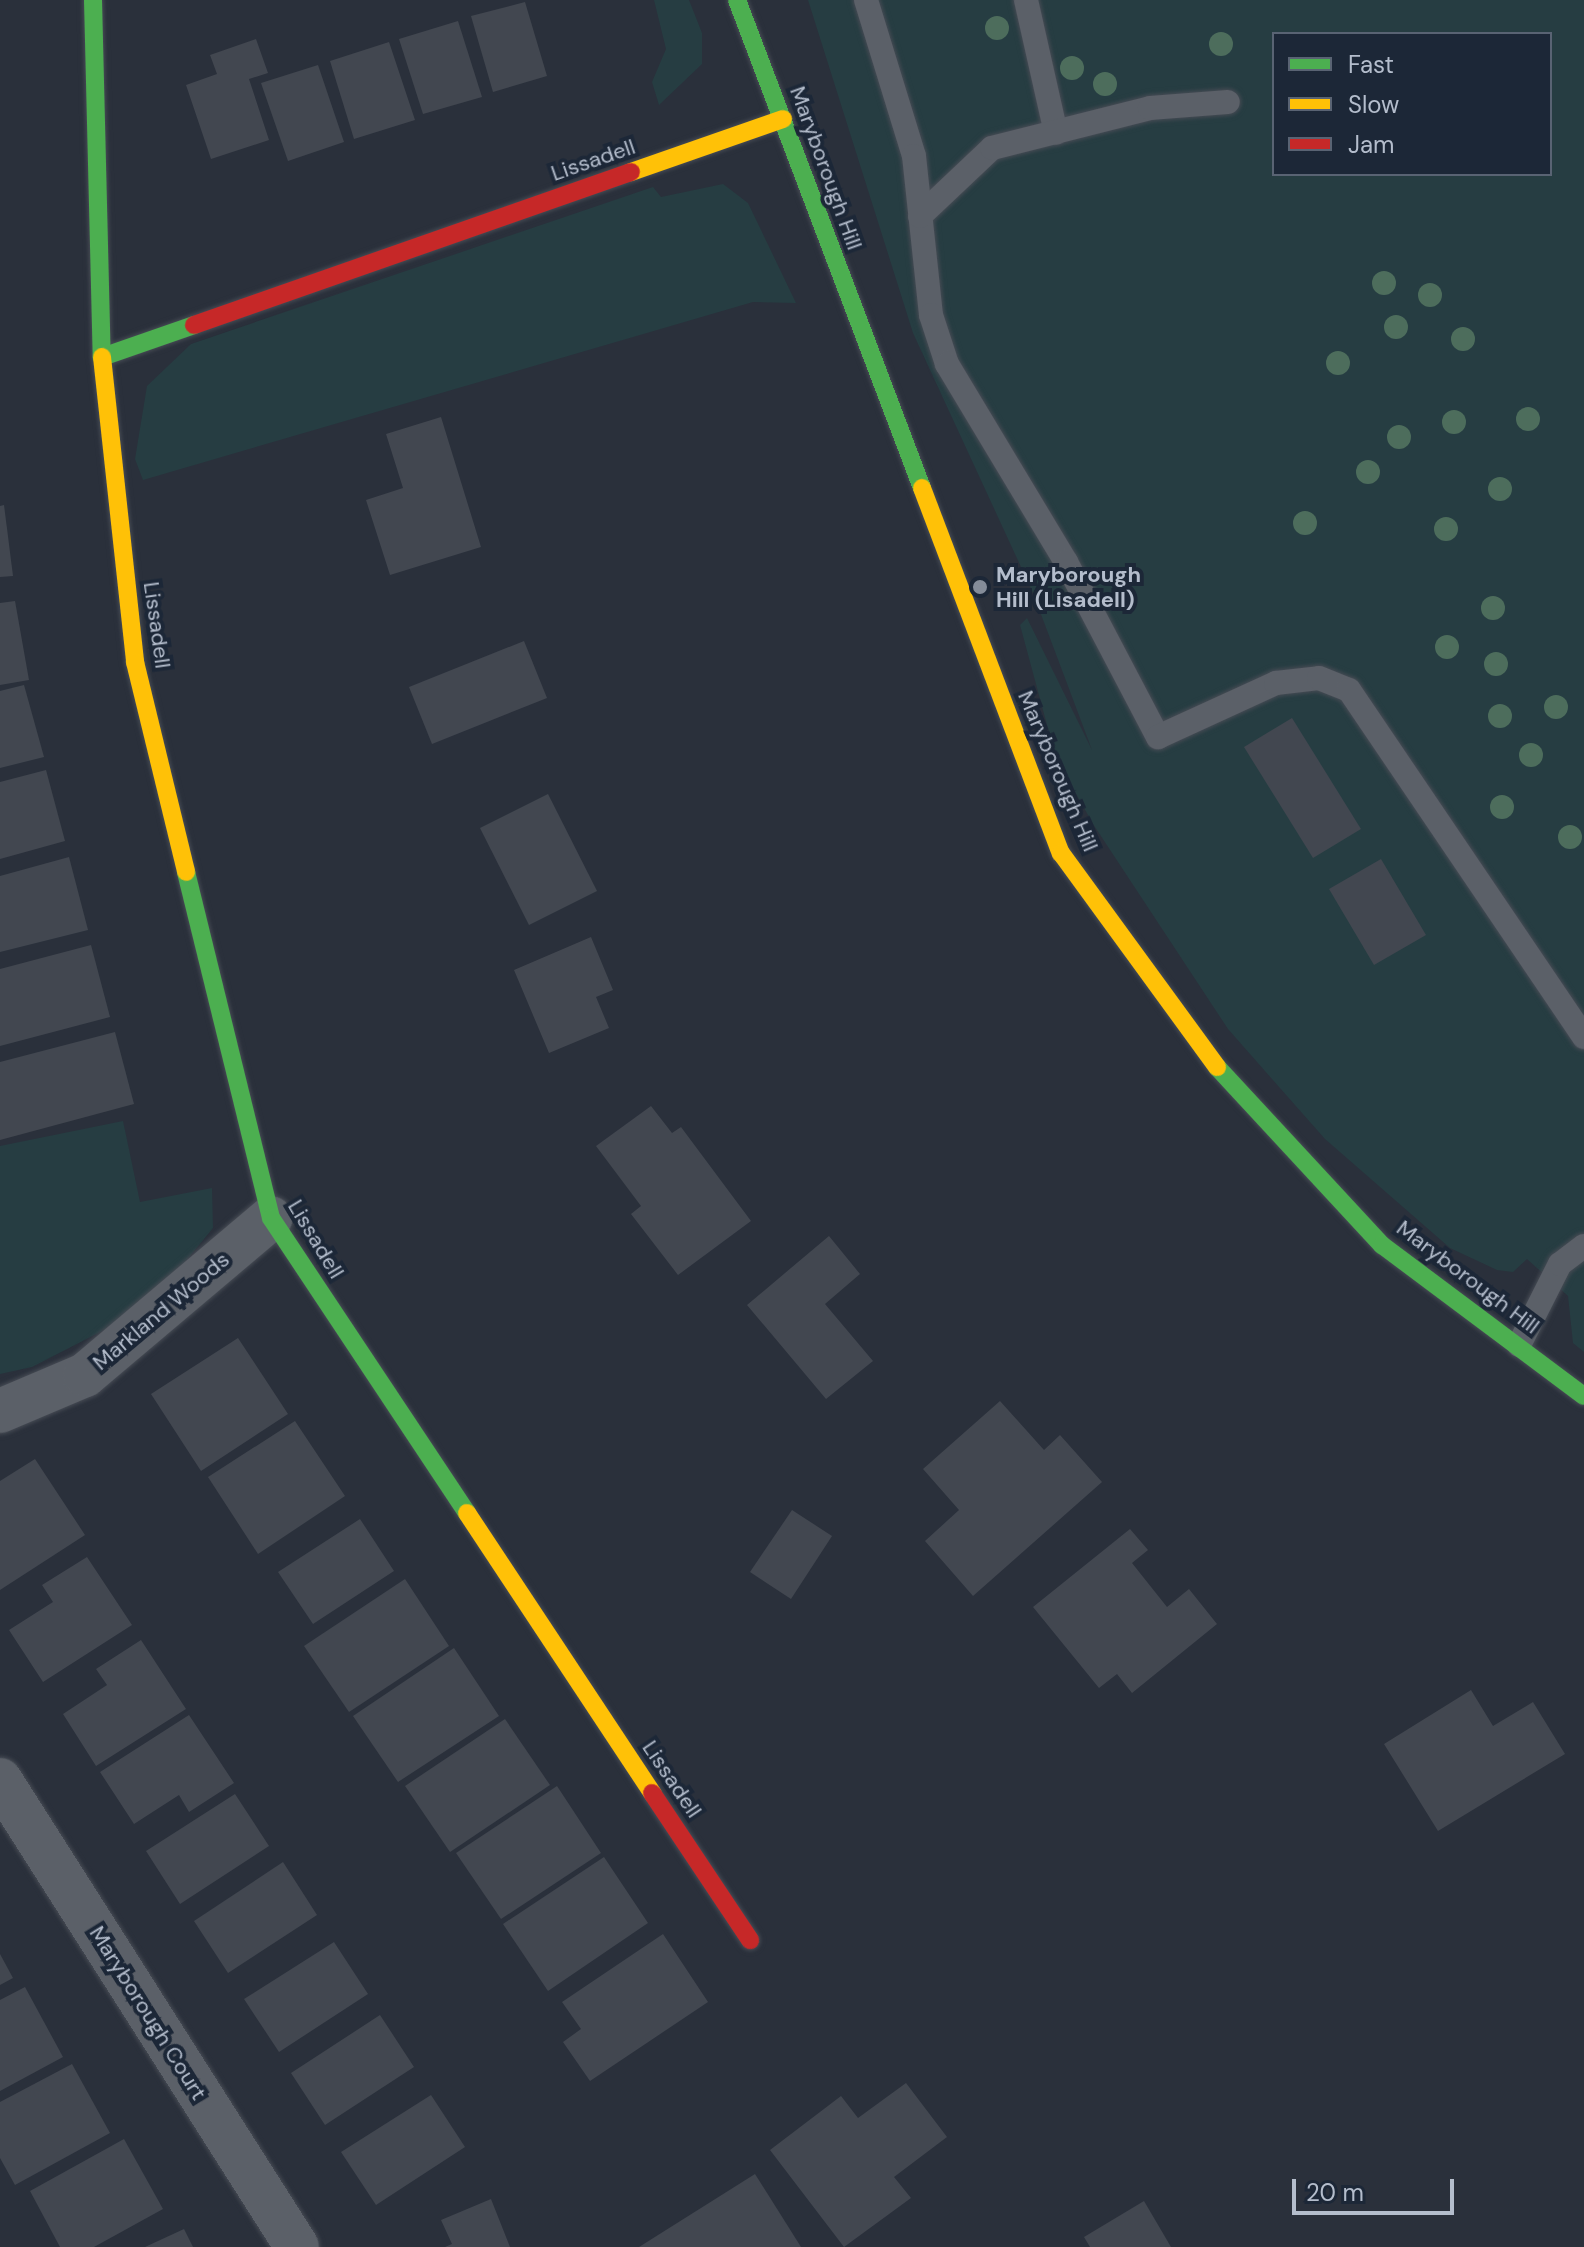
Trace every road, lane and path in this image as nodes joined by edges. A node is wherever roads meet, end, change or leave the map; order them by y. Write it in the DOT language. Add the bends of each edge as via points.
graph roads {
  1 [pos="93,0"];
  2 [pos="737,0"];
  3 [pos="866,0"];
  4 [pos="1026,0"];
  5 [pos="1228,102"];
  6 [pos="783,119"];
  7 [pos="1056,133"];
  8 [pos="920,216"];
  9 [pos="102,357"];
  10 [pos="1584,1037"];
  11 [pos="271,1218"];
  12 [pos="1584,1246"];
  13 [pos="1519,1345"];
  14 [pos="1584,1396"];
  15 [pos="0,1411"];
  16 [pos="0,1780"];
  17 [pos="750,1940"];
  18 [pos="297,2247"];
  1 -- 9 [label="street, Lissadell"];
  2 -- 6 [label="street, Maryborough Hill"];
  3 -- 8 [label="lane" via="914,156"];
  4 -- 7 [label="lane"];
  5 -- 7 [label="lane" via="1150,108"];
  6 -- 9 [label="street, Lissadell"];
  6 -- 13 [label="street, Maryborough Hill" via="1061,853 1229,1084 1382,1245"];
  7 -- 8 [label="lane" via="992,148"];
  8 -- 10 [label="lane" via="931,315 947,364 1066,562 1158,737 1276,683 1319,678 1349,690"];
  9 -- 11 [label="street, Lissadell" via="135,662"];
  11 -- 15 [label="street, Markland Woods" via="85,1375"];
  11 -- 17 [label="street, Lissadell"];
  12 -- 13 [label="lane" via="1560,1264"];
  13 -- 14 [label="street, Maryborough Hill"];
  16 -- 18 [label="street, Maryborough Court"];
}
